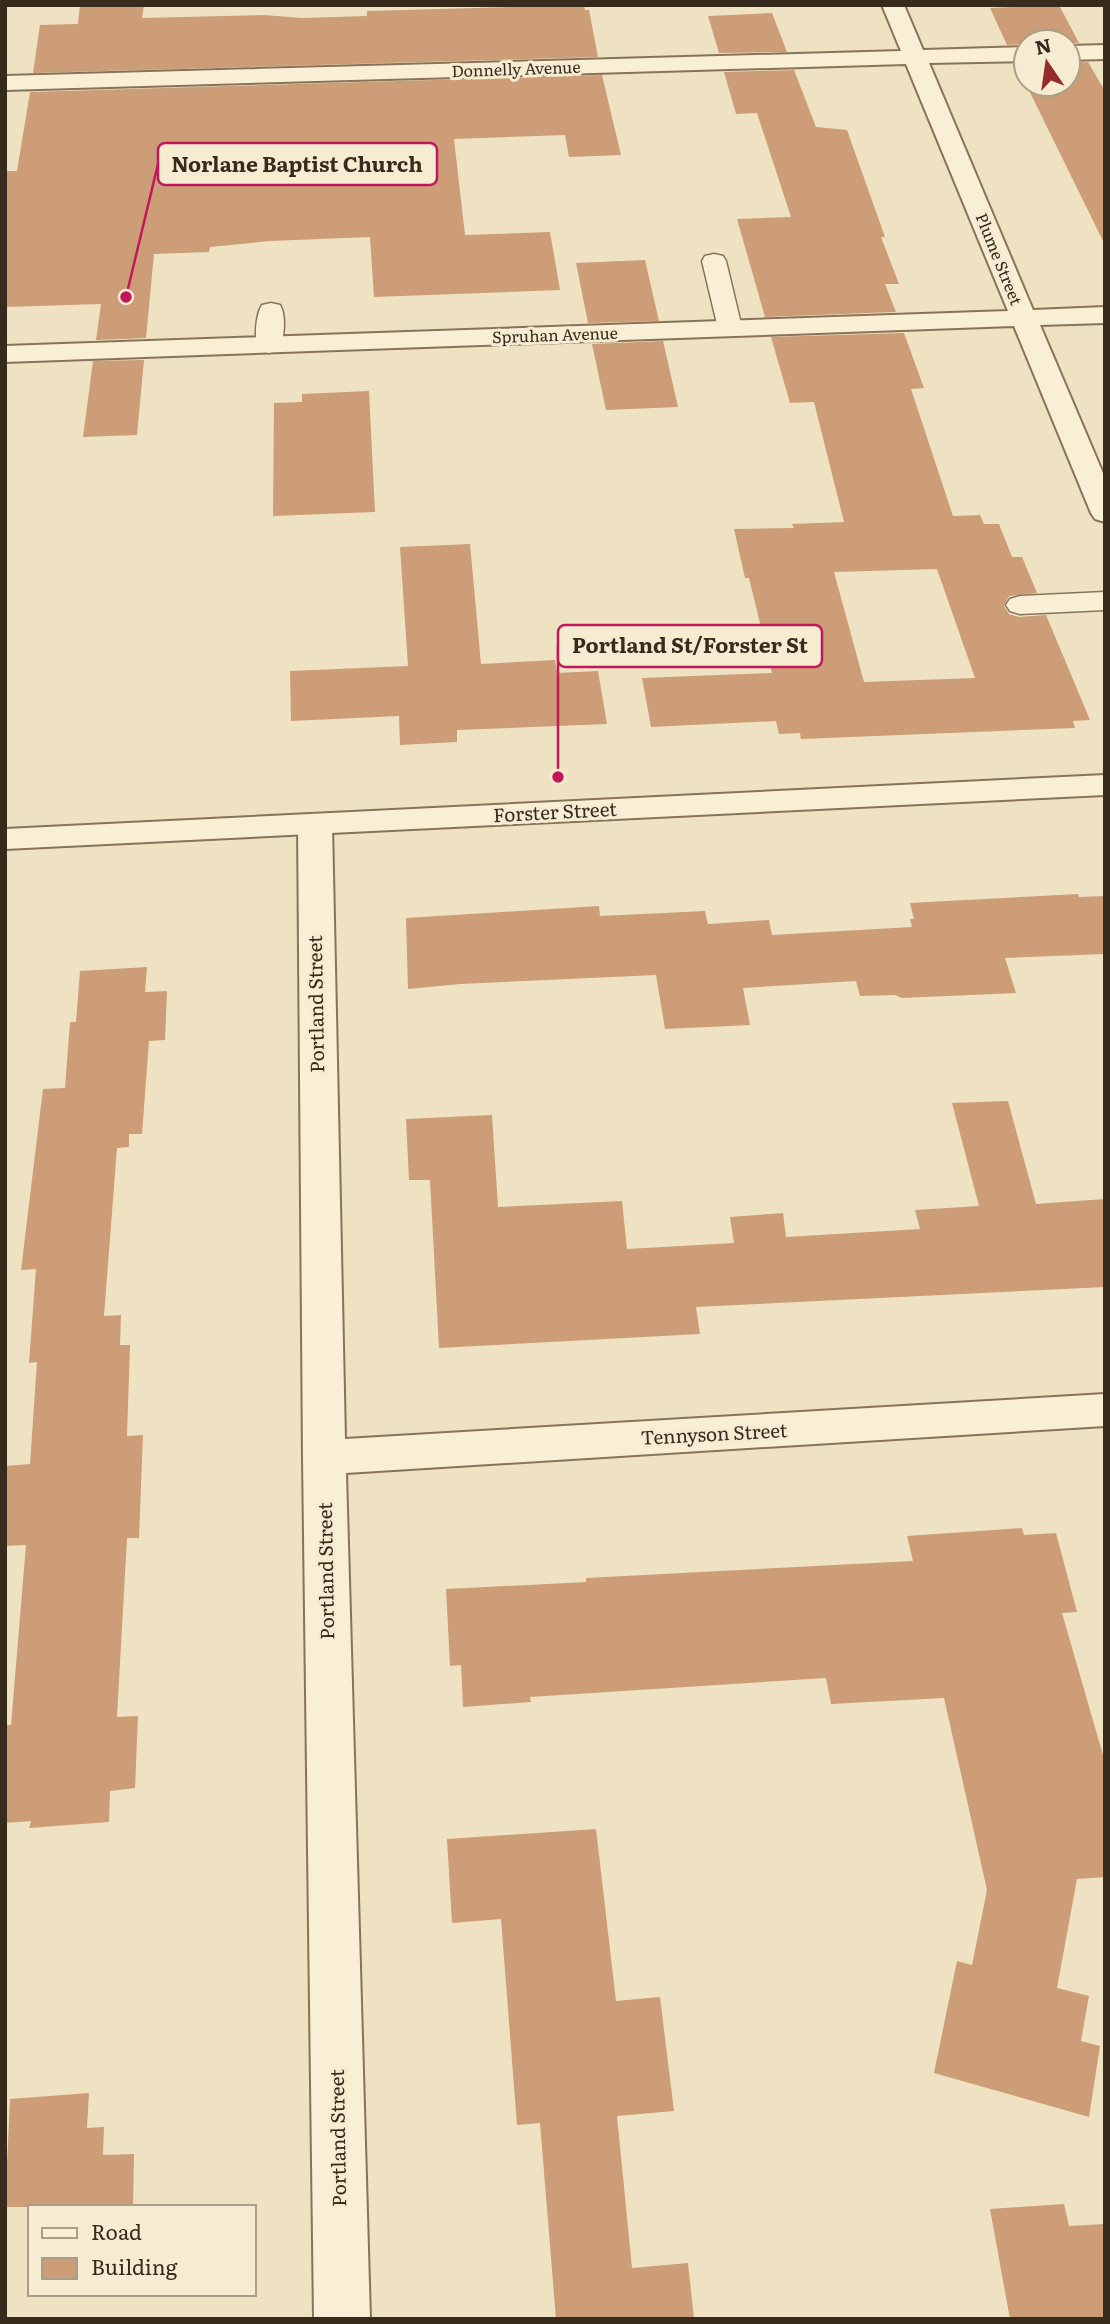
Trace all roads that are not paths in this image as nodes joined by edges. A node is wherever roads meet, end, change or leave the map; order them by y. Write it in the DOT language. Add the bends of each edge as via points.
graph roads {
  1 [pos="893,5"];
  2 [pos="1105,52"];
  3 [pos="1082,53"];
  4 [pos="1012,55"];
  5 [pos="916,58"];
  6 [pos="5,83"];
  7 [pos="714,261"];
  8 [pos="271,310"];
  9 [pos="1105,315"];
  10 [pos="1023,318"];
  11 [pos="730,328"];
  12 [pos="269,345"];
  13 [pos="5,354"];
  14 [pos="1105,513"];
  15 [pos="1105,601"];
  16 [pos="1020,605"];
  17 [pos="1105,785"];
  18 [pos="315,824"];
  19 [pos="5,839"];
  20 [pos="1105,1410"];
  21 [pos="324,1457"];
  22 [pos="342,2319"];
  1 -- 5 [label="street, Plume Street"];
  2 -- 3 [label="street"];
  4 -- 5 [label="street, Donnelly Avenue"];
  5 -- 6 [label="street, Donnelly Avenue"];
  5 -- 10 [label="street, Plume Street"];
  7 -- 11 [label="lane"];
  8 -- 12 [label="lane"];
  9 -- 10 [label="street, Spruhan Avenue"];
  10 -- 11 [label="street, Spruhan Avenue"];
  10 -- 14 [label="street, Plume Street"];
  11 -- 12 [label="street, Spruhan Avenue"];
  12 -- 13 [label="street, Spruhan Avenue"];
  15 -- 16 [label="lane"];
  17 -- 18 [label="street, Forster Street"];
  18 -- 19 [label="street, Forster Street"];
  18 -- 21 [label="street, Portland Street"];
  20 -- 21 [label="street, Tennyson Street"];
  21 -- 22 [label="street, Portland Street"];
}
